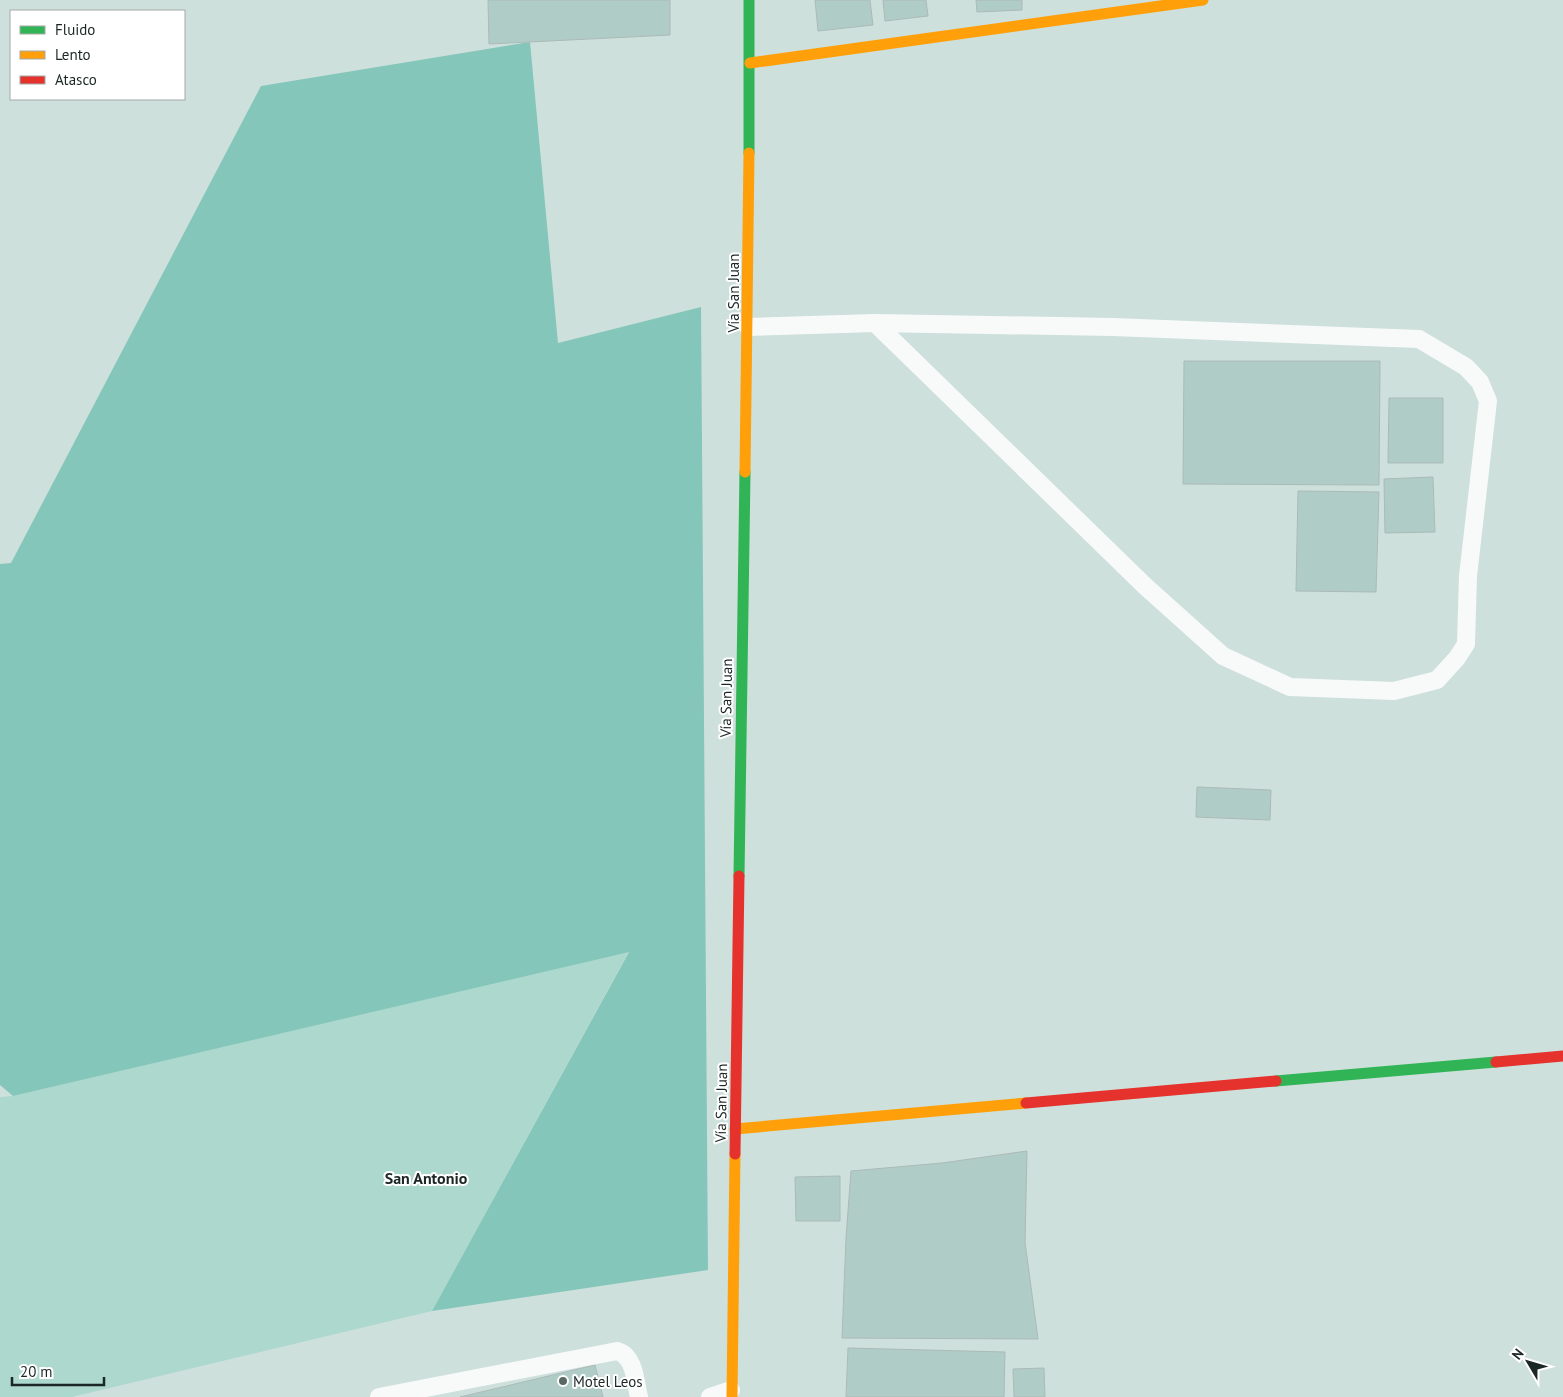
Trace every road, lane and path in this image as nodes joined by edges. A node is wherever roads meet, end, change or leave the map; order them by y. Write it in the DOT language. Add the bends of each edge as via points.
graph roads {
  1 [pos="749,0"];
  2 [pos="1203,0"];
  3 [pos="750,63"];
  4 [pos="875,323"];
  5 [pos="748,327"];
  6 [pos="1563,1056"];
  7 [pos="736,1129"];
  8 [pos="731,1393"];
  9 [pos="379,1397"];
  10 [pos="639,1397"];
  11 [pos="710,1397"];
  1 -- 3 [label="street, Vía San Juan"];
  2 -- 3 [label="street"];
  3 -- 5 [label="street, Vía San Juan"];
  4 -- 4 [label="lane" via="1145,586 1223,656 1290,687 1394,691 1437,680 1466,644 1468,576 1488,402 1480,382 1466,367 1419,339 1113,327"];
  4 -- 5 [label="lane"];
  5 -- 7 [label="street, Vía San Juan"];
  6 -- 7 [label="street"];
  7 -- 8 [label="street, Vía San Juan"];
  8 -- 11 [label="lane"];
  9 -- 10 [label="lane" via="617,1351 627,1355 631,1361"];
}
